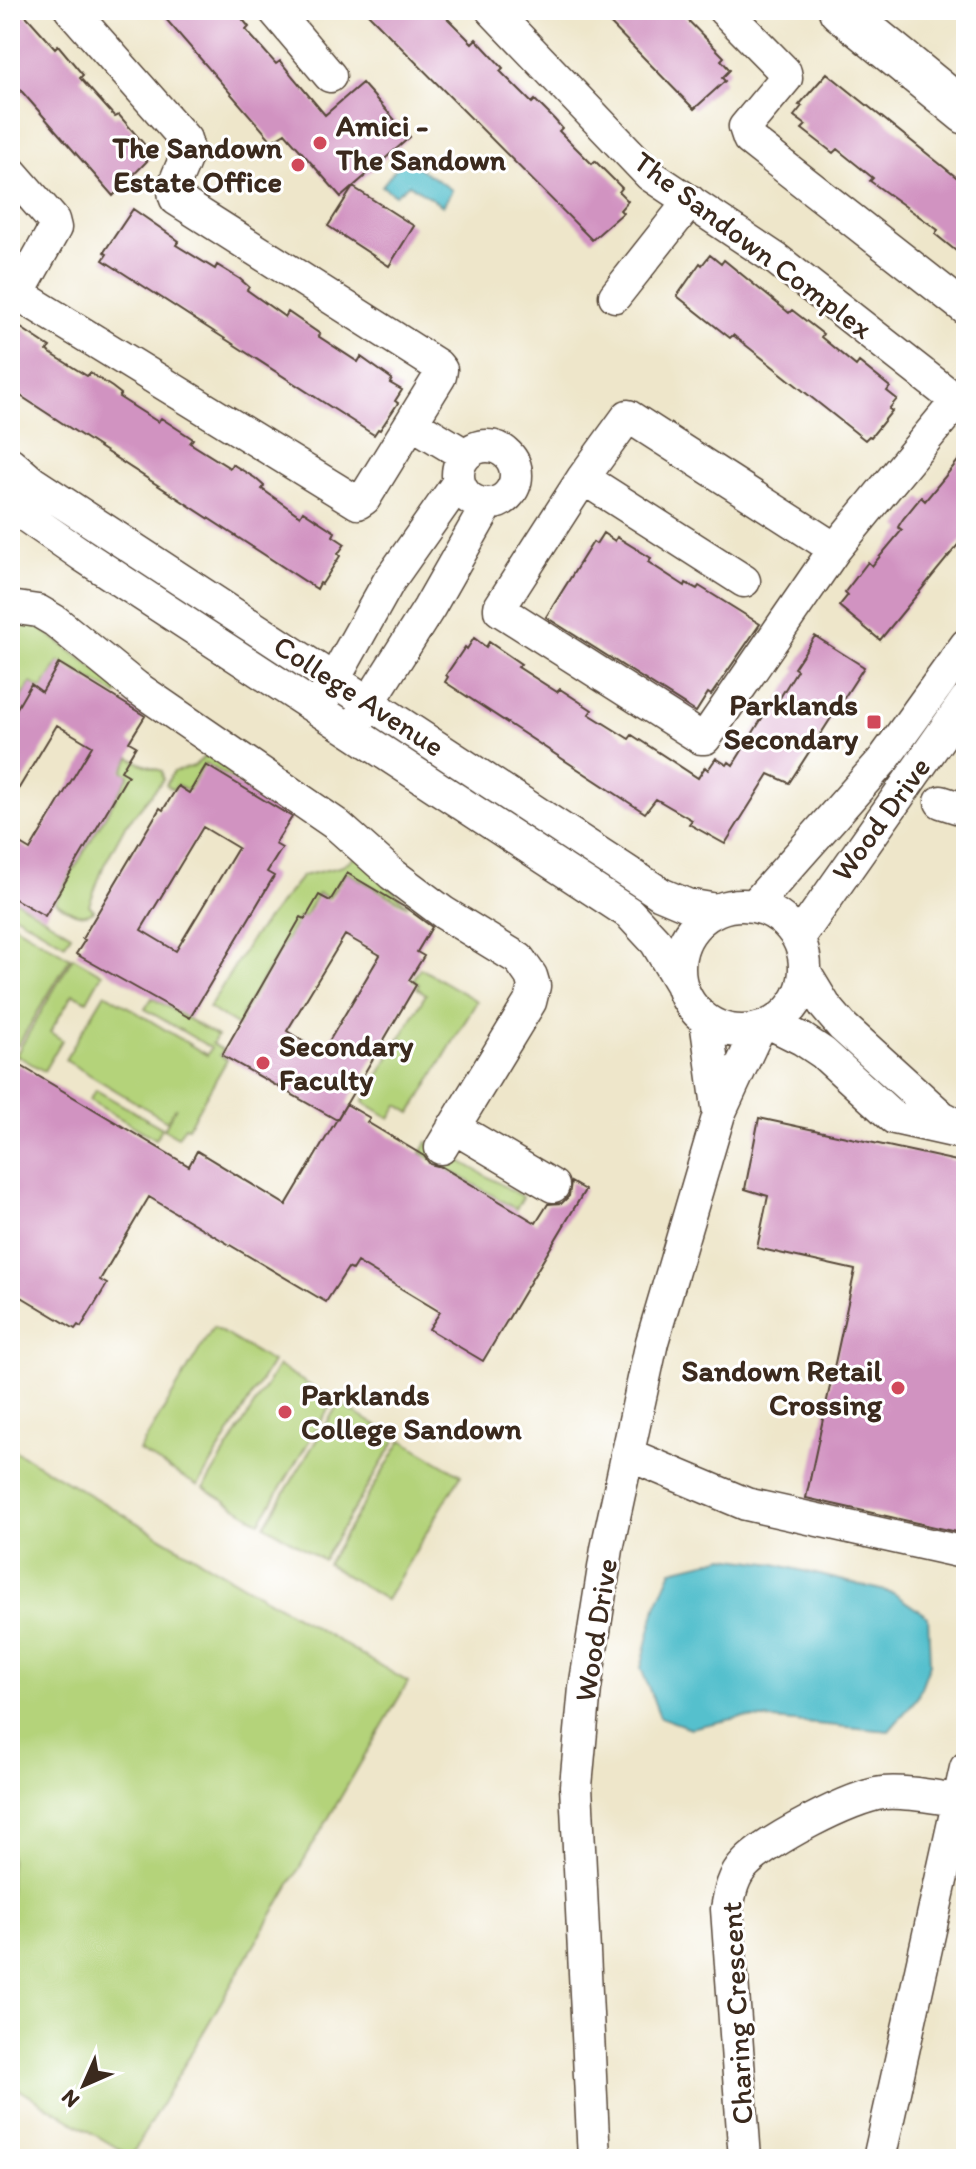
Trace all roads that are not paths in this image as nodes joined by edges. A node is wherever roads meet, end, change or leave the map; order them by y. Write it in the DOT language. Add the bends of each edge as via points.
graph roads {
  1 [pos="71,10"];
  2 [pos="492,10"];
  3 [pos="724,10"];
  4 [pos="840,10"];
  5 [pos="284,13"];
  6 [pos="330,76"];
  7 [pos="966,113"];
  8 [pos="10,171"];
  9 [pos="690,201"];
  10 [pos="14,291"];
  11 [pos="615,296"];
  12 [pos="966,309"];
  13 [pos="962,395"];
  14 [pos="412,423"];
  15 [pos="10,463"];
  16 [pos="461,469"];
  17 [pos="583,478"];
  18 [pos="500,497"];
  19 [pos="10,505"];
  20 [pos="10,520"];
  21 [pos="554,523"];
  22 [pos="835,549"];
  23 [pos="82,555"];
  24 [pos="744,581"];
  25 [pos="10,607"];
  26 [pos="966,645"];
  27 [pos="334,680"];
  28 [pos="966,700"];
  29 [pos="369,703"];
  30 [pos="317,708"];
  31 [pos="351,730"];
  32 [pos="952,744"];
  33 [pos="754,906"];
  34 [pos="717,910"];
  35 [pos="798,939"];
  36 [pos="805,973"];
  37 [pos="681,984"];
  38 [pos="706,1020"];
  39 [pos="765,1027"];
  40 [pos="719,1114"];
  41 [pos="966,1132"];
  42 [pos="553,1186"];
  43 [pos="627,1454"];
  44 [pos="966,1553"];
  45 [pos="966,1768"];
  46 [pos="958,1800"];
  47 [pos="594,2159"];
  48 [pos="745,2159"];
  49 [pos="879,2159"];
  1 -- 14 [label="street" via="185,139 188,151 173,190 176,199 437,365 440,376"];
  2 -- 9 [label="street, The Sandown Complex" via="650,175"];
  3 -- 12 [label="street" via="785,72 786,78 745,127 749,139"];
  4 -- 7 [label="main road"];
  5 -- 6 [label="street"];
  8 -- 10 [label="street" via="55,228"];
  9 -- 11 [label="street"];
  9 -- 13 [label="street, The Sandown Complex"];
  10 -- 14 [label="street" via="358,503"];
  13 -- 22 [label="street, The Sandown Complex"];
  14 -- 16 [label="street"];
  15 -- 27 [label="street, College Avenue"];
  16 -- 18 [label="street" via="470,499"];
  16 -- 18 [label="street" via="482,445 501,449 516,472"];
  16 -- 27 [label="street"];
  17 -- 21 [label="street, The Sandown Complex"];
  17 -- 22 [label="street, The Sandown Complex" via="625,417 631,417"];
  17 -- 24 [label="street"];
  18 -- 21 [label="street"];
  18 -- 29 [label="street"];
  19 -- 23 [label="street, College Avenue"];
  20 -- 23 [label="street"];
  21 -- 22 [label="street, The Sandown Complex" via="500,610 701,738 708,736"];
  23 -- 30 [label="street, College Avenue"];
  25 -- 42 [label="street" via="38,611 55,621 136,687 337,825 444,913 526,966 533,995 447,1137"];
  26 -- 33 [label="street, Wood Drive" via="883,760"];
  27 -- 29 [label="street, College Avenue"];
  27 -- 30 [label="street"];
  28 -- 32 [label="street, Wood Drive"];
  29 -- 31 [label="street"];
  29 -- 34 [label="street, College Avenue" via="661,894"];
  30 -- 31 [label="street, College Avenue"];
  31 -- 37 [label="street, College Avenue" via="629,913 663,951"];
  32 -- 35 [label="street, Wood Drive"];
  33 -- 34 [label="street"];
  33 -- 35 [label="street" via="780,917"];
  34 -- 37 [label="street" via="685,940"];
  35 -- 36 [label="street"];
  36 -- 39 [label="street" via="797,1000"];
  36 -- 41 [label="street" via="843,1027 942,1117"];
  37 -- 38 [label="street" via="690,1004"];
  38 -- 39 [label="street" via="729,1030"];
  38 -- 40 [label="street, Wood Drive"];
  39 -- 40 [label="street, Wood Drive"];
  39 -- 41 [label="street" via="802,1039 823,1053 894,1118"];
  40 -- 43 [label="street, Wood Drive" via="652,1342"];
  43 -- 44 [label="street" via="746,1504"];
  43 -- 47 [label="street, Wood Drive" via="585,1688 576,1786"];
  45 -- 46 [label="street"];
  46 -- 48 [label="street, Charing Crescent" via="864,1796 757,1854 736,1875 727,1909"];
  46 -- 49 [label="street"];
}
